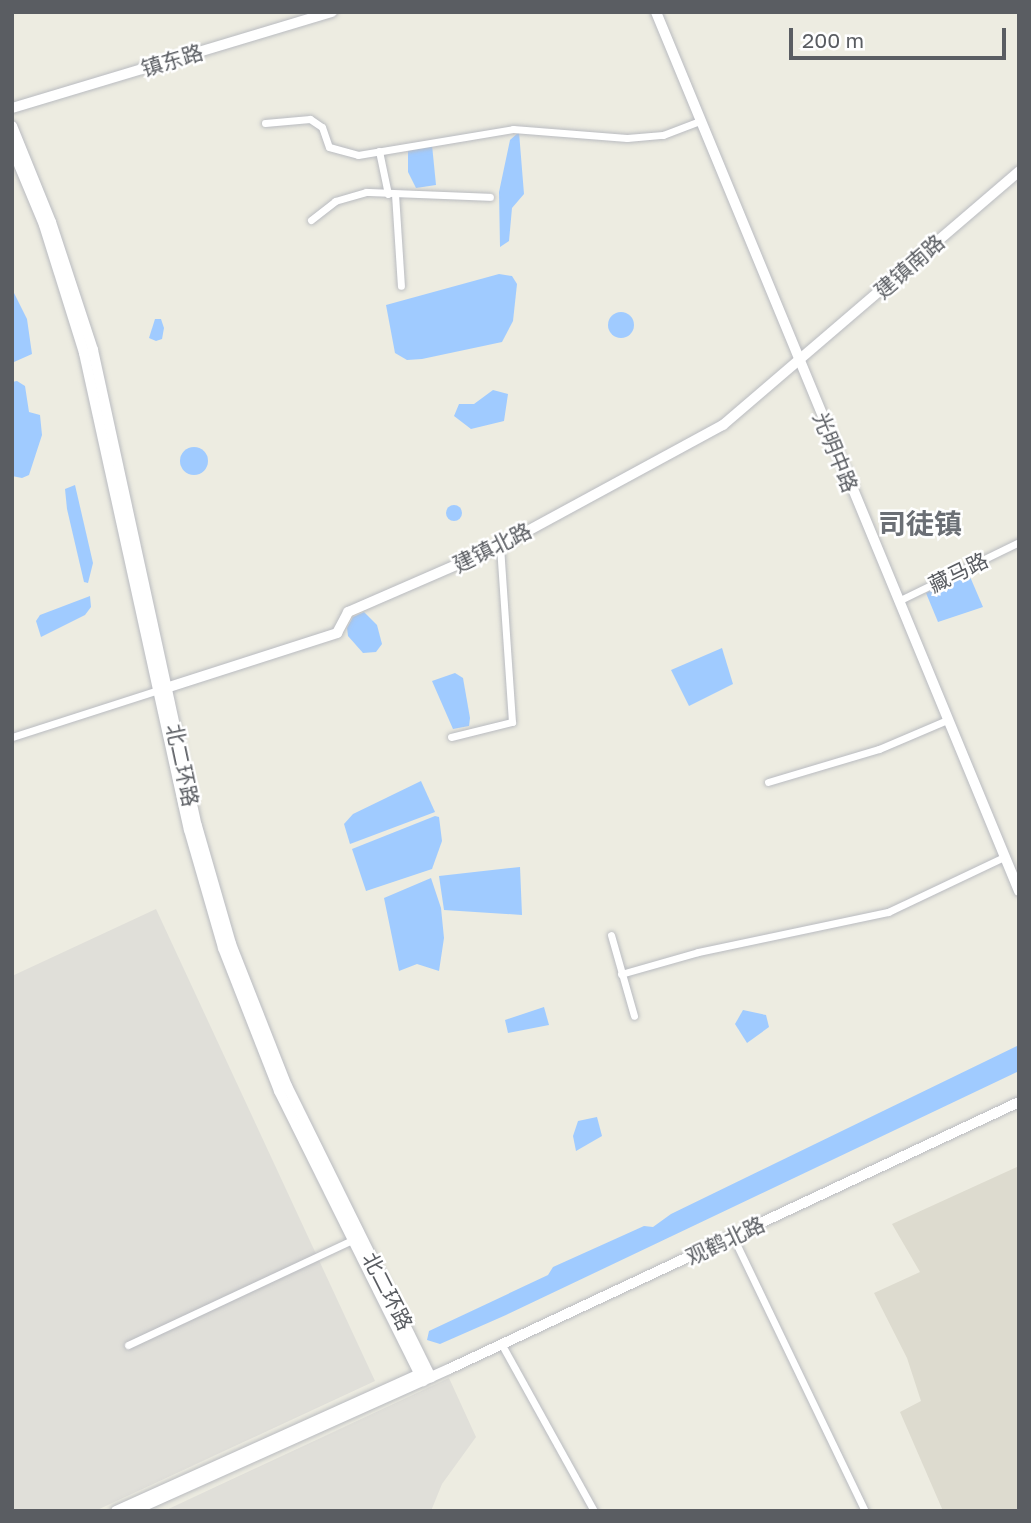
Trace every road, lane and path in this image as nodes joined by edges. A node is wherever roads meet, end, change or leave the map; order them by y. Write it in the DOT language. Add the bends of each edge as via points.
graph roads {
  1 [pos="332,12"];
  2 [pos="656,12"];
  3 [pos="12,108"];
  4 [pos="700,121"];
  5 [pos="265,123"];
  6 [pos="12,126"];
  7 [pos="12,148"];
  8 [pos="379,151"];
  9 [pos="1019,171"];
  10 [pos="392,194"];
  11 [pos="490,197"];
  12 [pos="311,220"];
  13 [pos="401,286"];
  14 [pos="799,362"];
  15 [pos="1019,542"];
  16 [pos="500,546"];
  17 [pos="898,601"];
  18 [pos="162,689"];
  19 [pos="947,720"];
  20 [pos="12,737"];
  21 [pos="452,737"];
  22 [pos="768,782"];
  23 [pos="1004,857"];
  24 [pos="1019,891"];
  25 [pos="611,935"];
  26 [pos="621,974"];
  27 [pos="634,1016"];
  28 [pos="1019,1102"];
  29 [pos="733,1237"];
  30 [pos="356,1238"];
  31 [pos="128,1345"];
  32 [pos="502,1345"];
  33 [pos="424,1377"];
  34 [pos="116,1511"];
  35 [pos="133,1511"];
  36 [pos="594,1511"];
  37 [pos="865,1511"];
  1 -- 3 [label="street, 镇东路"];
  2 -- 4 [label="street, 光明中路"];
  4 -- 8 [label="street" via="663,135 627,138 513,129"];
  4 -- 14 [label="street, 光明中路"];
  5 -- 8 [label="street" via="310,119 322,127 329,147 346,155"];
  6 -- 18 [label="main road, 北二环路" via="51,222 93,350"];
  7 -- 18 [label="main road, 北二环路" via="44,225 84,353"];
  8 -- 10 [label="street"];
  9 -- 14 [label="street, 建镇南路"];
  10 -- 11 [label="street"];
  10 -- 12 [label="street" via="347,196"];
  10 -- 13 [label="street"];
  14 -- 16 [label="street, 建镇北路" via="723,425"];
  14 -- 17 [label="street, 光明中路"];
  15 -- 17 [label="street, 藏马路"];
  16 -- 18 [label="street, 建镇北路" via="348,612 337,633"];
  16 -- 21 [label="street" via="512,722"];
  17 -- 19 [label="street, 光明中路"];
  18 -- 20 [label="street"];
  18 -- 30 [label="main road, 北二环路" via="231,944 287,1086"];
  19 -- 22 [label="street" via="878,749"];
  19 -- 23 [label="street, 光明中路"];
  23 -- 24 [label="street, 光明中路"];
  23 -- 26 [label="street" via="888,912 698,952"];
  25 -- 26 [label="street"];
  26 -- 27 [label="street"];
  28 -- 29 [label="street, 观鹤北路"];
  29 -- 32 [label="street, 观鹤北路"];
  29 -- 37 [label="street"];
  30 -- 31 [label="street"];
  30 -- 33 [label="main road, 北二环路"];
  32 -- 33 [label="street, 观鹤北路"];
  32 -- 36 [label="street"];
  33 -- 34 [label="street, 观鹤北路"];
  33 -- 35 [label="street, 观鹤北路"];
}
